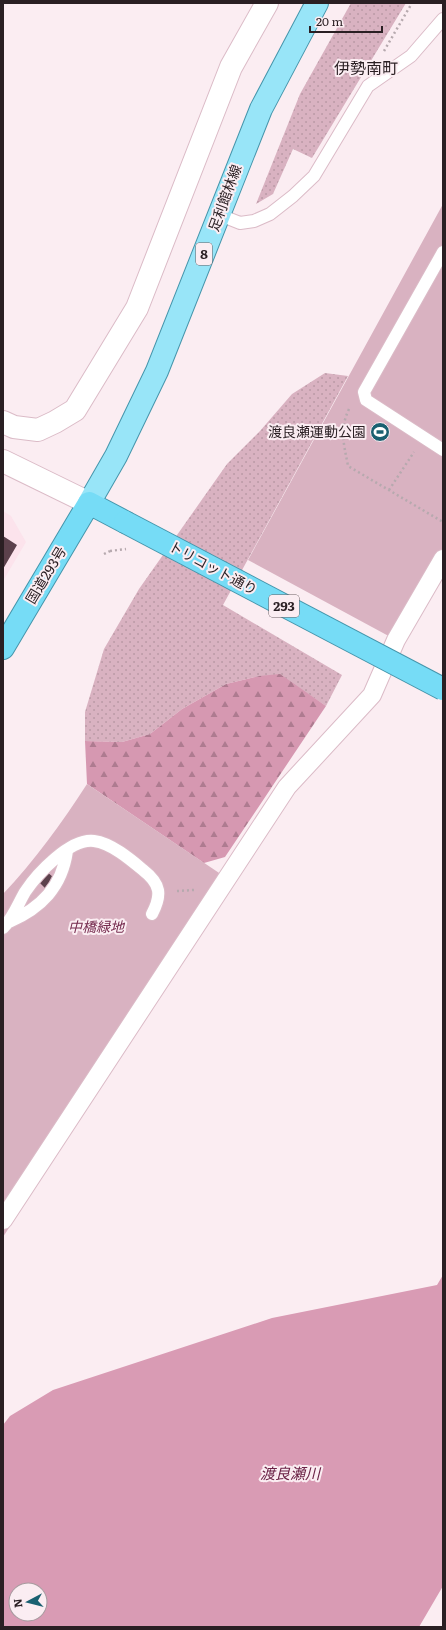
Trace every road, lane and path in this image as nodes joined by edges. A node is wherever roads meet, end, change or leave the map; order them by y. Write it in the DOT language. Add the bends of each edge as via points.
graph roads {
  1 [pos="267,3"];
  2 [pos="317,3"];
  3 [pos="412,3"];
  4 [pos="443,19"];
  5 [pos="383,53"];
  6 [pos="220,215"];
  7 [pos="443,252"];
  8 [pos="364,392"];
  9 [pos="3,422"];
  10 [pos="418,445"];
  11 [pos="443,450"];
  12 [pos="3,462"];
  13 [pos="390,490"];
  14 [pos="89,503"];
  15 [pos="443,522"];
  16 [pos="110,551"];
  17 [pos="104,554"];
  18 [pos="443,559"];
  19 [pos="3,648"];
  20 [pos="443,689"];
  21 [pos="67,851"];
  22 [pos="152,914"];
  23 [pos="6,925"];
  24 [pos="3,1220"];
  1 -- 9 [label="street" via="230,67 137,308 75,410 38,430 14,427"];
  2 -- 6 [label="main road, 足利館林線 / 8" via="261,109"];
  3 -- 5 [label="path"];
  4 -- 6 [label="lane" via="411,56 368,86 314,176 293,196 270,214 254,221 240,224"];
  6 -- 14 [label="main road, 足利館林線 / 8" via="157,371 116,456"];
  7 -- 8 [label="lane"];
  8 -- 11 [label="lane" via="366,400"];
  8 -- 13 [label="path" via="351,406 343,422 343,440 348,466"];
  10 -- 13 [label="path"];
  12 -- 14 [label="street"];
  13 -- 15 [label="path"];
  14 -- 19 [label="highway, 国道293号"];
  14 -- 20 [label="highway, トリコット通り / 293, bridge"];
  16 -- 17 [label="path"];
  18 -- 24 [label="street" via="396,640 372,695 287,787"];
  21 -- 22 [label="lane" via="84,842 94,841 107,845 135,863 153,878 159,892"];
  21 -- 23 [label="lane" via="45,866 34,878"];
  21 -- 23 [label="lane" via="66,863 51,891 39,905"];
}
